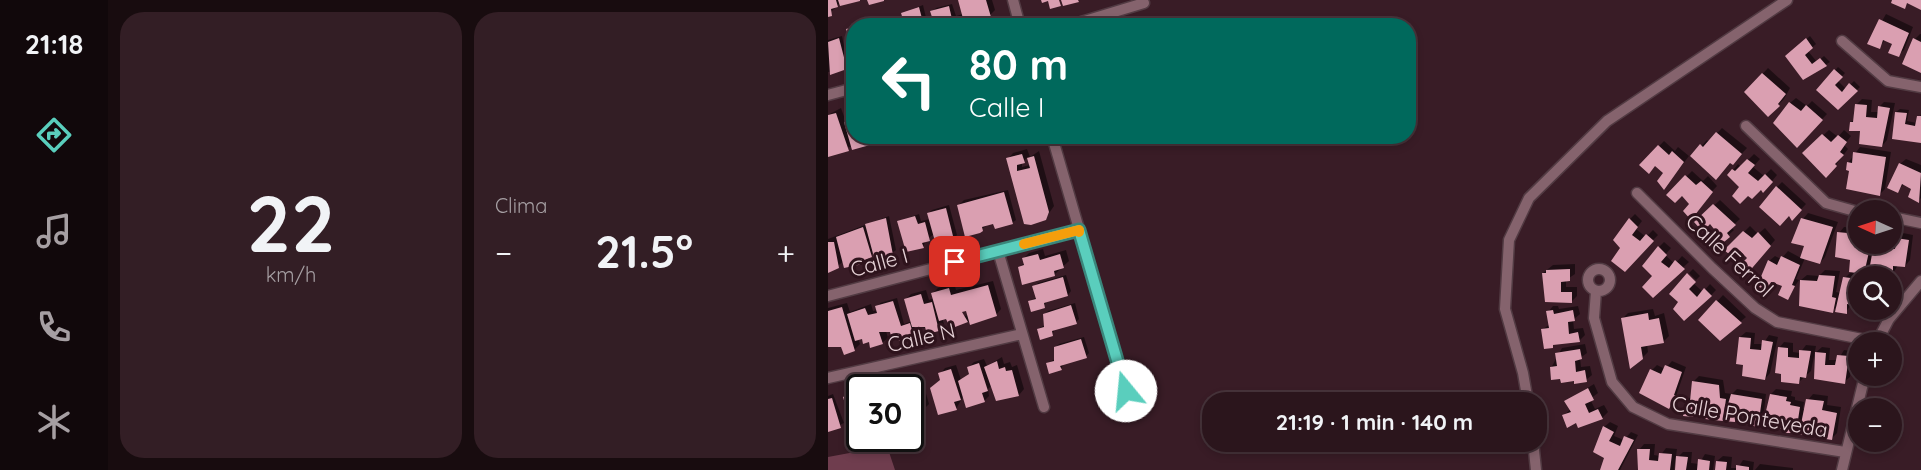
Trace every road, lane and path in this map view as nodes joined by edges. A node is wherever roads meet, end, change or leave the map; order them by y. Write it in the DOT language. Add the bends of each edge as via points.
graph roads {
  1 [pos="1013,0"];
  2 [pos="1787,0"];
  3 [pos="1144,3"];
  4 [pos="1018,18"];
  5 [pos="1094,18"];
  6 [pos="1842,41"];
  7 [pos="1921,87"];
  8 [pos="846,90"];
  9 [pos="828,95"];
  10 [pos="1746,126"];
  11 [pos="1054,144"];
  12 [pos="1637,193"];
  13 [pos="1848,209"];
  14 [pos="1902,219"];
  15 [pos="1921,223"];
  16 [pos="1079,230"];
  17 [pos="998,251"];
  18 [pos="1921,280"];
  19 [pos="1596,291"];
  20 [pos="828,296"];
  21 [pos="1882,332"];
  22 [pos="1022,334"];
  23 [pos="1848,336"];
  24 [pos="828,378"];
  25 [pos="1862,386"];
  26 [pos="1126,391"];
  27 [pos="1527,392"];
  28 [pos="1044,407"];
  29 [pos="1534,452"];
  30 [pos="1845,452"];
  31 [pos="1536,470"];
  32 [pos="1842,470"];
  1 -- 4 [label="street"];
  2 -- 27 [label="street" via="1607,121 1529,198 1509,240 1505,309"];
  3 -- 5 [label="street"];
  6 -- 7 [label="street" via="1888,81"];
  8 -- 9 [label="street"];
  10 -- 13 [label="street" via="1826,203"];
  11 -- 16 [label="street"];
  12 -- 23 [label="street, Calle Ferrol" via="1755,308 1777,322"];
  14 -- 15 [label="street"];
  16 -- 17 [label="street, Calle I"];
  16 -- 26 [label="street"];
  17 -- 20 [label="street, Calle I"];
  17 -- 22 [label="street"];
  18 -- 21 [label="street"];
  19 -- 30 [label="street, Calle Ponteveda" via="1594,318 1612,382 1634,407 1668,424"];
  22 -- 24 [label="street, Calle N"];
  22 -- 28 [label="street"];
  25 -- 30 [label="street"];
  29 -- 31 [label="street"];
  30 -- 32 [label="street"];
}
